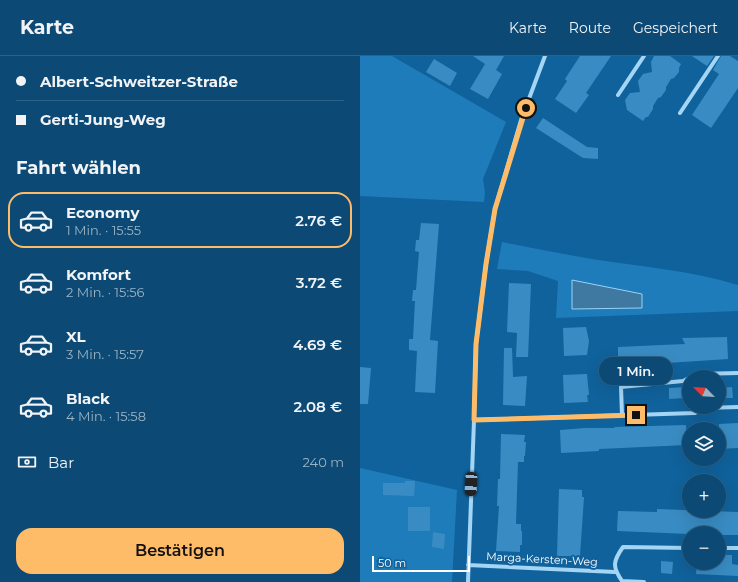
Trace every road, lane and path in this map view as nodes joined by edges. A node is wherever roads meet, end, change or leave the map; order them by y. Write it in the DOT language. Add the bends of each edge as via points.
graph roads {
  1 [pos="545,56"];
  2 [pos="644,56"];
  3 [pos="718,56"];
  4 [pos="618,95"];
  5 [pos="680,113"];
  6 [pos="726,373"];
  7 [pos="738,373"];
  8 [pos="682,381"];
  9 [pos="738,407"];
  10 [pos="622,415"];
  11 [pos="474,420"];
  12 [pos="682,548"];
  13 [pos="726,548"];
  14 [pos="738,548"];
  15 [pos="468,565"];
  16 [pos="615,572"];
  17 [pos="468,582"];
  18 [pos="644,582"];
  1 -- 11 [label="street" via="521,120 495,209 476,344"];
  2 -- 4 [label="street"];
  3 -- 5 [label="street"];
  6 -- 7 [label="street"];
  8 -- 10 [label="street" via="621,387"];
  9 -- 10 [label="street" via="704,408 695,413"];
  10 -- 11 [label="street"];
  11 -- 15 [label="street"];
  12 -- 16 [label="street" via="623,547 616,557"];
  13 -- 14 [label="street"];
  15 -- 16 [label="street, Marga-Kersten-Weg"];
  15 -- 17 [label="street"];
  16 -- 18 [label="street, Marga-Kersten-Weg" via="622,581"];
}
